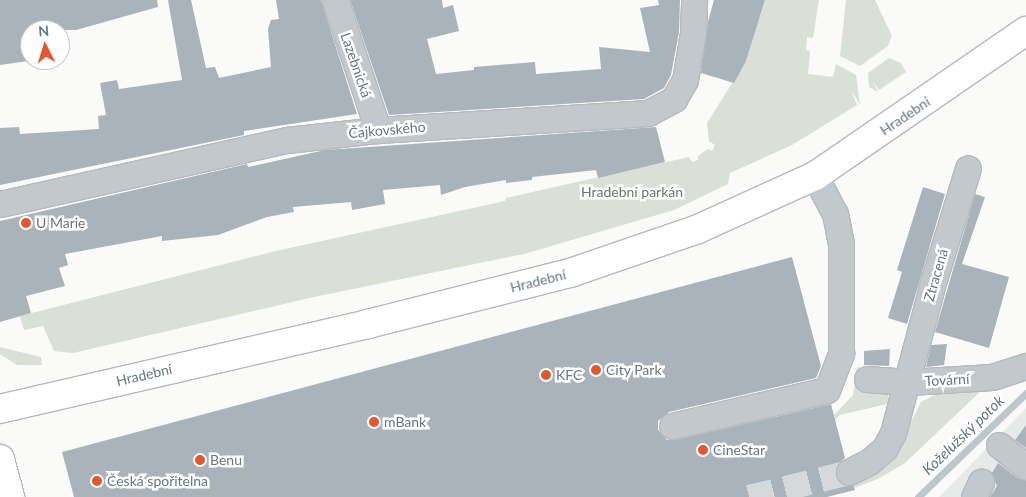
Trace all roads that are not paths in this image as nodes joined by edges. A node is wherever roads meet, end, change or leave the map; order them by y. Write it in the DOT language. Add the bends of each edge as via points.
graph roads {
  1 [pos="335,0"];
  2 [pos="694,0"];
  3 [pos="1026,31"];
  4 [pos="378,130"];
  5 [pos="968,168"];
  6 [pos="815,176"];
  7 [pos="0,204"];
  8 [pos="1026,366"];
  9 [pos="867,379"];
  10 [pos="908,382"];
  11 [pos="0,409"];
  12 [pos="672,426"];
  13 [pos="999,445"];
  14 [pos="0,459"];
  15 [pos="1026,467"];
  16 [pos="849,472"];
  17 [pos="10,497"];
  1 -- 4 [label="street, Lazebnická"];
  2 -- 4 [label="street, Čajkovského" via="693,33 681,90 661,108 648,113"];
  3 -- 6 [label="main road, Hradební"];
  4 -- 7 [label="street, Čajkovského" via="287,140"];
  5 -- 10 [label="street, Ztracená" via="932,286"];
  6 -- 11 [label="main road, Hradební" via="696,230 573,272 368,324"];
  6 -- 12 [label="street" via="835,214 841,244 840,353 827,390"];
  8 -- 10 [label="street, Tovární" via="992,377"];
  9 -- 10 [label="street, Tovární"];
  10 -- 16 [label="street, Ztracená" via="893,434 885,448 869,462"];
  13 -- 15 [label="street"];
  14 -- 17 [label="main road"];
}
